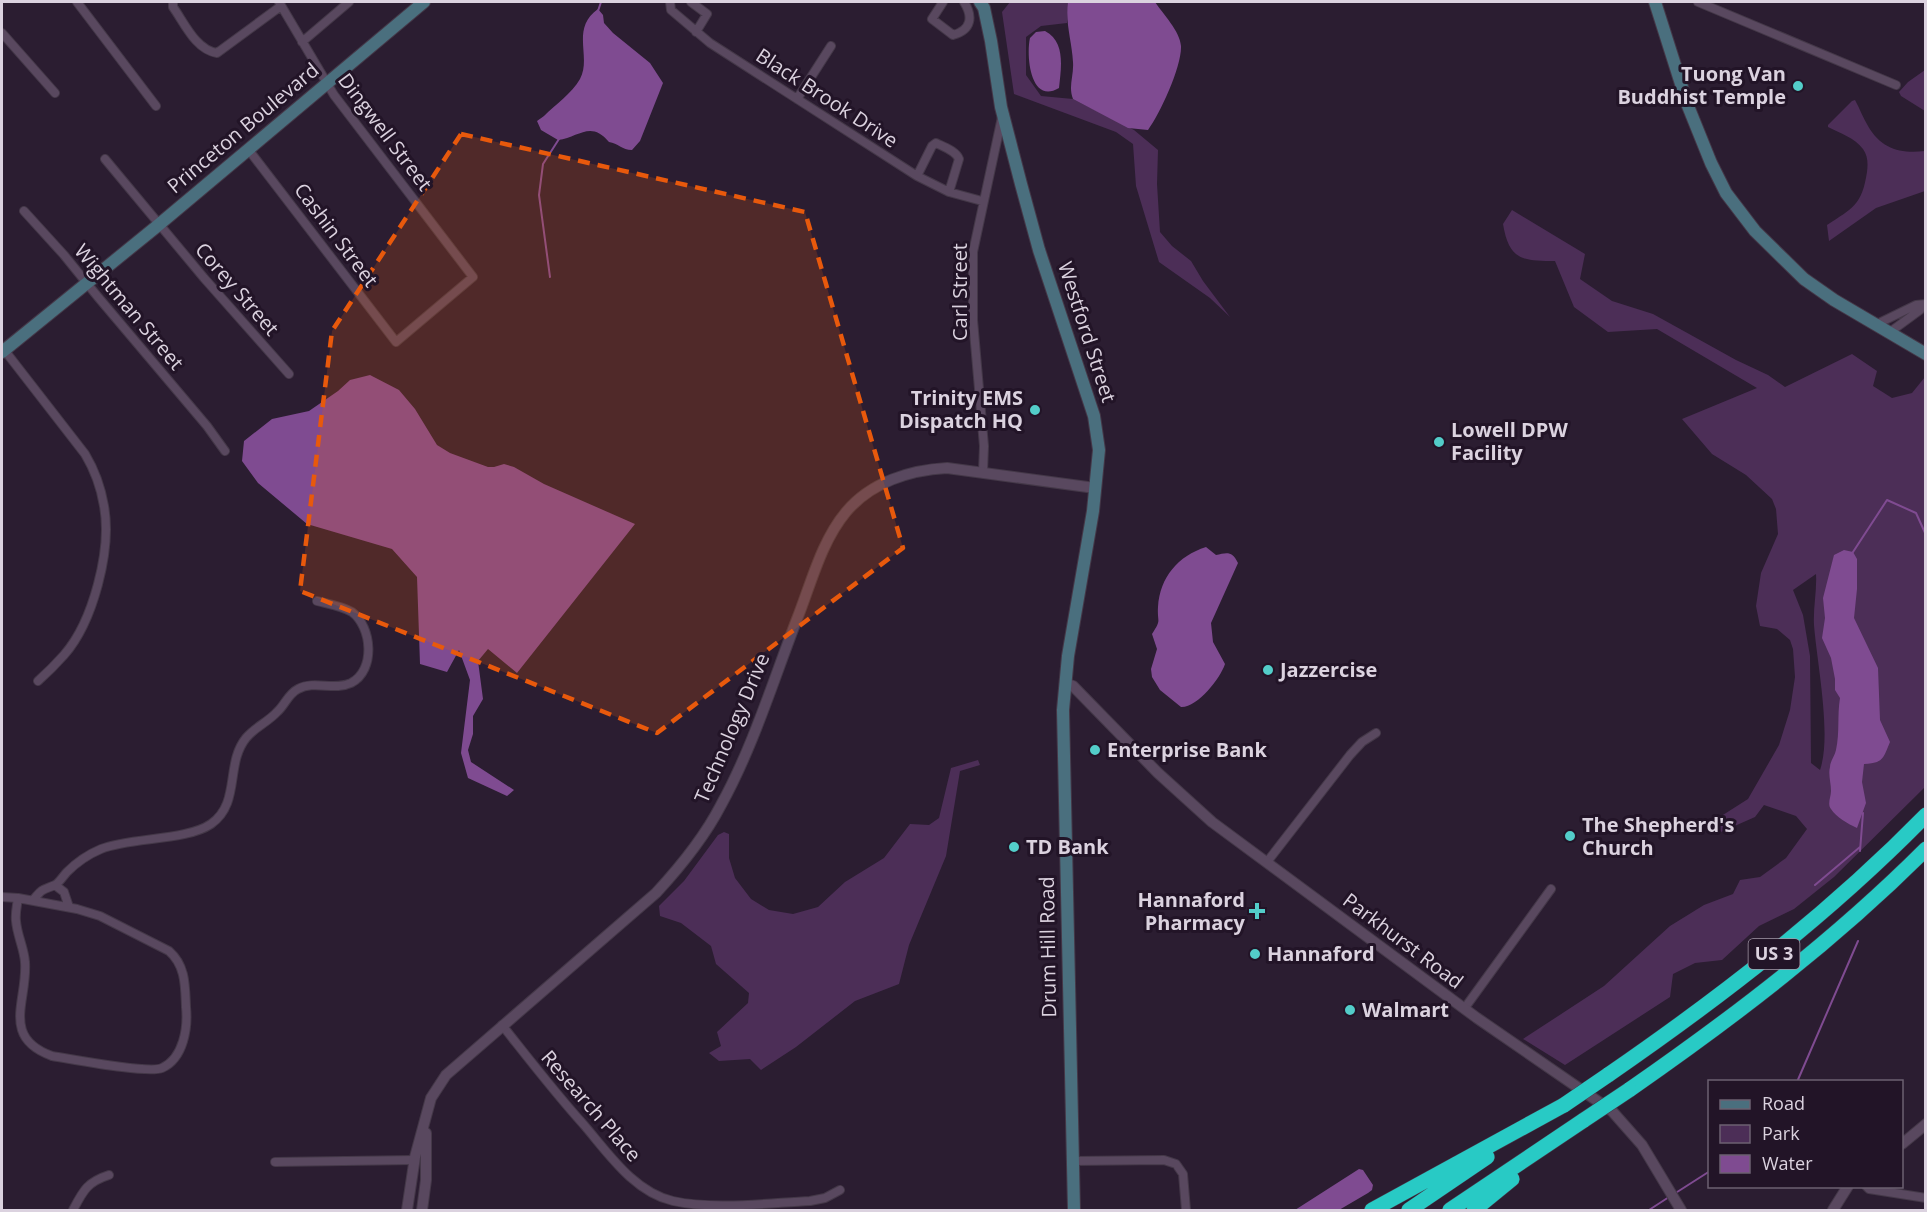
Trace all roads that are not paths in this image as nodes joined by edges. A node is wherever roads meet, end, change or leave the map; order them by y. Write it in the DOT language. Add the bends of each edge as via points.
graph roads {
  1 [pos="77,2"];
  2 [pos="173,2"];
  3 [pos="349,2"];
  4 [pos="424,2"];
  5 [pos="670,2"];
  6 [pos="691,2"];
  7 [pos="943,2"];
  8 [pos="964,2"];
  9 [pos="1655,2"];
  10 [pos="1698,2"];
  11 [pos="280,4"];
  12 [pos="986,4"];
  13 [pos="696,32"];
  14 [pos="2,33"];
  15 [pos="302,42"];
  16 [pos="831,46"];
  17 [pos="327,83"];
  18 [pos="1896,85"];
  19 [pos="55,93"];
  20 [pos="797,99"];
  21 [pos="156,106"];
  22 [pos="1003,114"];
  23 [pos="248,149"];
  24 [pos="105,159"];
  25 [pos="917,176"];
  26 [pos="949,192"];
  27 [pos="982,201"];
  28 [pos="24,211"];
  29 [pos="161,224"];
  30 [pos="87,284"];
  31 [pos="1924,305"];
  32 [pos="1875,325"];
  33 [pos="1890,332"];
  34 [pos="396,342"];
  35 [pos="2,350"];
  36 [pos="1926,354"];
  37 [pos="289,374"];
  38 [pos="225,451"];
  39 [pos="984,472"];
  40 [pos="1095,488"];
  41 [pos="317,601"];
  42 [pos="38,681"];
  43 [pos="1065,682"];
  44 [pos="1093,706"];
  45 [pos="1063,710"];
  46 [pos="1376,733"];
  47 [pos="1926,815"];
  48 [pos="1926,849"];
  49 [pos="1266,862"];
  50 [pos="55,885"];
  51 [pos="1551,889"];
  52 [pos="2,897"];
  53 [pos="18,898"];
  54 [pos="34,900"];
  55 [pos="69,907"];
  56 [pos="1464,1009"];
  57 [pos="502,1025"];
  58 [pos="1564,1105"];
  59 [pos="427,1115"];
  60 [pos="1584,1120"];
  61 [pos="1926,1125"];
  62 [pos="1903,1143"];
  63 [pos="414,1160"];
  64 [pos="1073,1161"];
  65 [pos="275,1162"];
  66 [pos="109,1175"];
  67 [pos="1847,1188"];
  68 [pos="1868,1188"];
  69 [pos="840,1190"];
  70 [pos="1926,1198"];
  71 [pos="73,1210"];
  72 [pos="407,1210"];
  73 [pos="422,1210"];
  74 [pos="1074,1210"];
  75 [pos="1186,1210"];
  76 [pos="1372,1210"];
  77 [pos="1409,1210"];
  78 [pos="1450,1210"];
  79 [pos="1474,1210"];
  80 [pos="1681,1210"];
  81 [pos="1833,1210"];
  1 -- 21 [label="street"];
  2 -- 11 [label="street" via="199,45 217,53"];
  3 -- 15 [label="street"];
  4 -- 17 [label="main road, Princeton Boulevard"];
  5 -- 13 [label="street, Black Brook Drive" via="671,10"];
  6 -- 13 [label="street" via="707,14"];
  7 -- 8 [label="street" via="932,19 953,36 971,18"];
  9 -- 32 [label="main road" via="1688,106 1726,193 1791,268"];
  10 -- 18 [label="street"];
  11 -- 15 [label="street, Dingwell Street"];
  12 -- 22 [label="main road, Westford Street"];
  13 -- 20 [label="street, Black Brook Drive"];
  14 -- 19 [label="street"];
  15 -- 17 [label="street, Dingwell Street"];
  16 -- 20 [label="street"];
  17 -- 23 [label="main road, Princeton Boulevard"];
  17 -- 34 [label="street, Dingwell Street" via="473,278"];
  20 -- 25 [label="street, Black Brook Drive"];
  22 -- 27 [label="street, Carl Street"];
  22 -- 40 [label="main road, Westford Street" via="1039,250 1094,416 1098,450"];
  23 -- 29 [label="main road, Princeton Boulevard"];
  23 -- 34 [label="street, Cashin Street"];
  24 -- 29 [label="street, Corey Street"];
  25 -- 26 [label="street, Black Brook Drive"];
  25 -- 26 [label="street" via="932,146 936,143 950,150 959,159"];
  26 -- 27 [label="street, Black Brook Drive"];
  27 -- 39 [label="street, Carl Street" via="972,274"];
  28 -- 30 [label="street, Wightman Street"];
  29 -- 30 [label="main road, Princeton Boulevard"];
  29 -- 37 [label="street, Corey Street"];
  30 -- 35 [label="main road, Princeton Boulevard"];
  30 -- 38 [label="street, Wightman Street"];
  31 -- 32 [label="street" via="1916,305"];
  31 -- 33 [label="street"];
  32 -- 33 [label="main road"];
  33 -- 36 [label="main road"];
  35 -- 42 [label="street" via="85,454 105,506 105,534 93,605 65,654"];
  39 -- 40 [label="street, Technology Drive"];
  39 -- 57 [label="street, Technology Drive" via="947,468 908,473 877,486 847,511 827,542 752,736 722,805 704,834 656,893"];
  40 -- 43 [label="main road, Westford Street"];
  41 -- 50 [label="street" via="352,613 364,628 369,657 359,676 335,687 311,685 295,690 278,712 247,737 236,755 228,804 212,824 100,849 80,861"];
  43 -- 44 [label="street, Parkhurst Road"];
  43 -- 45 [label="main road, Drum Hill Road"];
  44 -- 45 [label="street" via="1075,698"];
  44 -- 49 [label="street, Parkhurst Road" via="1184,799"];
  45 -- 64 [label="main road, Drum Hill Road"];
  46 -- 49 [label="street" via="1350,755"];
  47 -- 58 [label="highway, US 3, bridge" via="1771,956 1696,1014"];
  48 -- 60 [label="highway, US 3, bridge" via="1799,964 1722,1024"];
  49 -- 56 [label="street, Parkhurst Road"];
  50 -- 54 [label="street" via="44,888"];
  50 -- 55 [label="street" via="64,892"];
  51 -- 56 [label="street"];
  52 -- 53 [label="street"];
  53 -- 54 [label="street"];
  53 -- 55 [label="street" via="16,922 25,962 18,1017 29,1043 52,1056 153,1070 170,1064 183,1043 187,1016 184,977 175,957 100,916"];
  54 -- 55 [label="street"];
  56 -- 80 [label="street, Parkhurst Road" via="1612,1111 1642,1145"];
  57 -- 59 [label="street, Technology Drive" via="446,1075 431,1098"];
  57 -- 69 [label="street, Research Place" via="625,1172 654,1194 699,1205 810,1201"];
  58 -- 76 [label="highway"];
  58 -- 77 [label="highway, US 3"];
  59 -- 63 [label="street, Technology Drive"];
  59 -- 73 [label="street, Technology Drive"];
  60 -- 78 [label="highway, US 3"];
  60 -- 79 [label="highway"];
  61 -- 62 [label="street"];
  63 -- 65 [label="street"];
  63 -- 72 [label="street, Technology Drive"];
  64 -- 74 [label="main road, Drum Hill Road"];
  64 -- 75 [label="street" via="1164,1160 1176,1164 1184,1174"];
  66 -- 71 [label="street" via="89,1184"];
  67 -- 81 [label="street"];
  68 -- 70 [label="street"];
}
